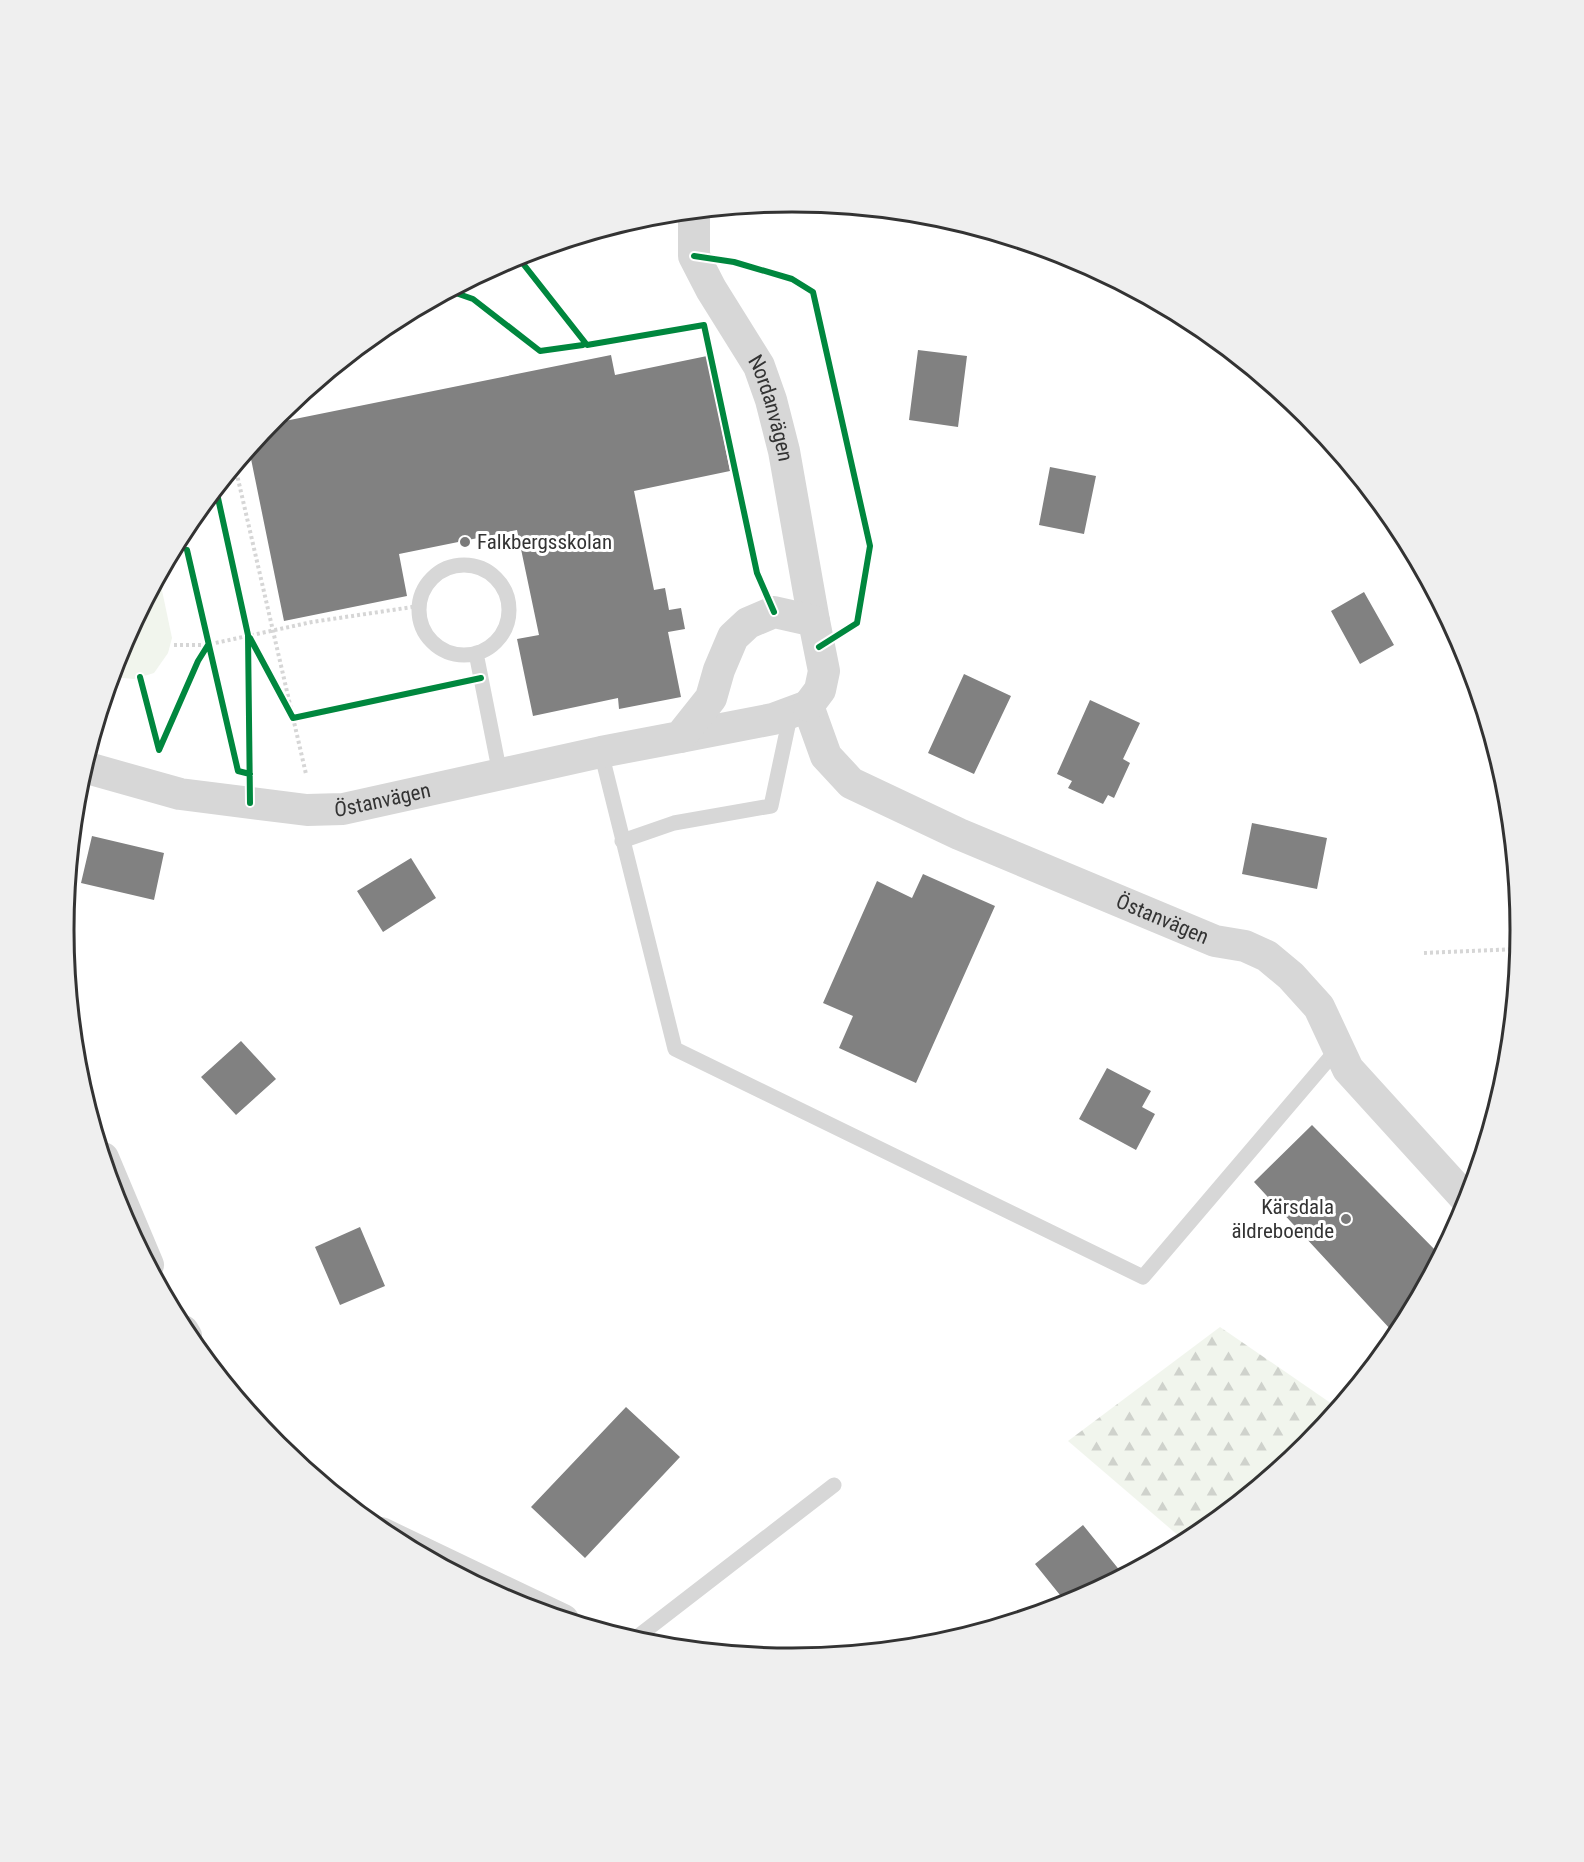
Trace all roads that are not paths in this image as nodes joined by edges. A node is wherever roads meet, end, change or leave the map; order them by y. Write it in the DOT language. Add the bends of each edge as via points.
graph roads {
  1 [pos="694,220"];
  2 [pos="814,621"];
  3 [pos="476,653"];
  4 [pos="800,709"];
  5 [pos="680,737"];
  6 [pos="601,752"];
  7 [pos="92,769"];
  8 [pos="500,774"];
  9 [pos="622,841"];
  10 [pos="1339,1047"];
  11 [pos="1461,1193"];
  12 [pos="834,1485"];
  13 [pos="642,1634"];
  1 -- 2 [label="street, Nordanvägen" via="694,256 759,366 771,400 784,451"];
  2 -- 4 [label="street" via="824,671 820,690"];
  2 -- 5 [label="street" via="774,612 748,623 733,637 711,698"];
  3 -- 3 [label="lane" via="447,652 426,634 420,620 422,592 430,580 455,565 485,570 497,580 509,608 500,637"];
  3 -- 8 [label="lane"];
  4 -- 5 [label="street, Östanvägen" via="772,719"];
  4 -- 9 [label="lane" via="771,806 674,823"];
  4 -- 10 [label="street, Östanvägen" via="826,756 851,783 959,834 1215,941 1245,946 1267,956 1319,1007"];
  5 -- 6 [label="street, Östanvägen"];
  6 -- 8 [label="street, Östanvägen"];
  6 -- 9 [label="lane"];
  7 -- 8 [label="street, Östanvägen" via="180,794 314,810 343,809"];
  9 -- 10 [label="lane" via="675,1049 1143,1278"];
  10 -- 11 [label="street, Östanvägen" via="1348,1069"];
  12 -- 13 [label="lane"];
}
